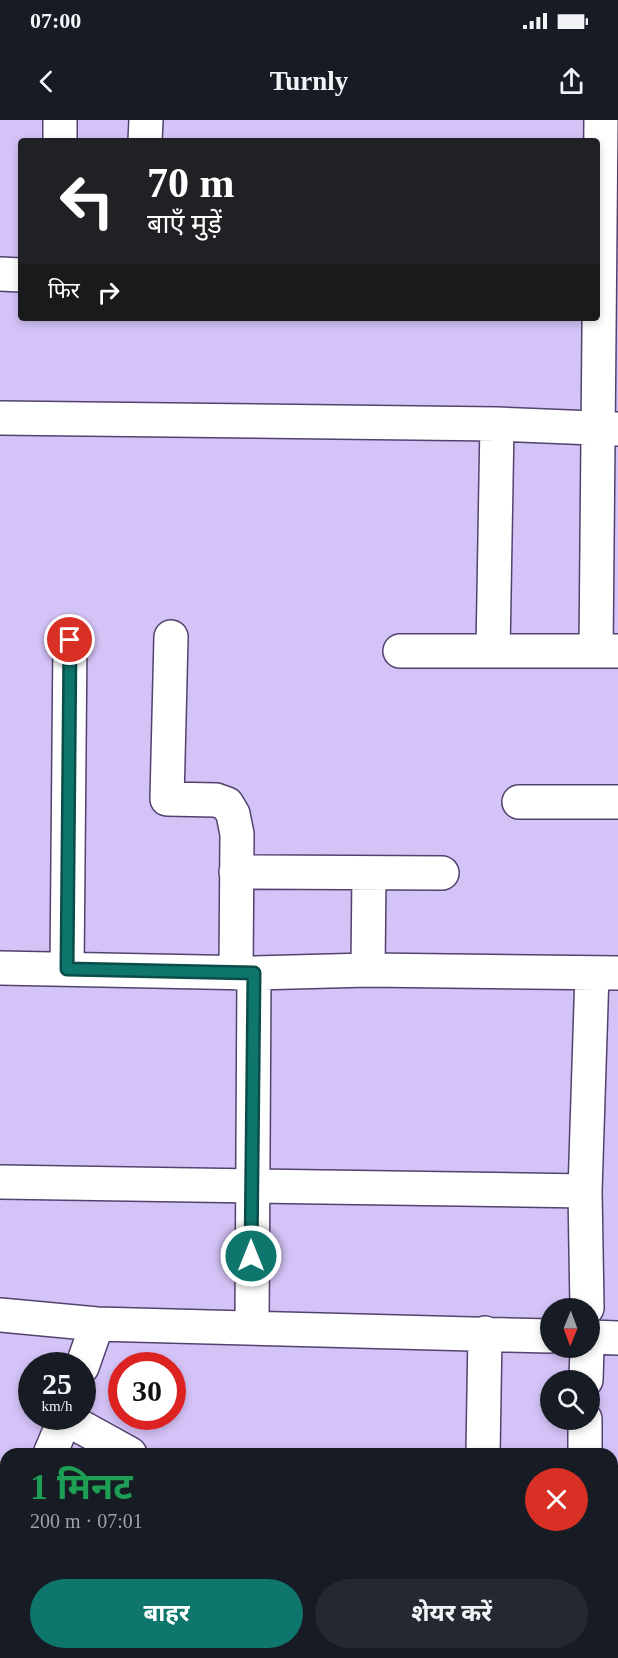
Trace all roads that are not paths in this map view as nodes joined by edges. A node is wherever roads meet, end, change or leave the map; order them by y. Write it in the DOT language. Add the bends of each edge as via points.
graph roads {
  1 [pos="60,120"];
  2 [pos="146,120"];
  3 [pos="601,120"];
  4 [pos="60,138"];
  5 [pos="145,138"];
  6 [pos="0,274"];
  7 [pos="18,275"];
  8 [pos="0,418"];
  9 [pos="497,424"];
  10 [pos="608,428"];
  11 [pos="171,637"];
  12 [pos="70,640"];
  13 [pos="400,651"];
  14 [pos="494,651"];
  15 [pos="607,651"];
  16 [pos="519,802"];
  17 [pos="618,802"];
  18 [pos="236,872"];
  19 [pos="369,873"];
  20 [pos="442,873"];
  21 [pos="0,968"];
  22 [pos="67,969"];
  23 [pos="368,970"];
  24 [pos="245,973"];
  25 [pos="605,973"];
  26 [pos="0,1182"];
  27 [pos="251,1186"];
  28 [pos="585,1191"];
  29 [pos="587,1298"];
  30 [pos="0,1315"];
  31 [pos="97,1324"];
  32 [pos="252,1326"];
  33 [pos="485,1333"];
  34 [pos="540,1336"];
  35 [pos="600,1337"];
  36 [pos="618,1338"];
  37 [pos="87,1352"];
  38 [pos="60,1430"];
  39 [pos="88,1430"];
  40 [pos="585,1430"];
  41 [pos="53,1448"];
  42 [pos="120,1448"];
  43 [pos="483,1448"];
  44 [pos="585,1448"];
  1 -- 4 [label="street"];
  2 -- 5 [label="street"];
  3 -- 10 [label="street"];
  6 -- 7 [label="street"];
  8 -- 9 [label="street"];
  9 -- 10 [label="street"];
  9 -- 14 [label="street"];
  10 -- 15 [label="street"];
  11 -- 18 [label="street" via="167,800 216,800 227,804 237,834"];
  12 -- 22 [label="street"];
  13 -- 14 [label="street"];
  14 -- 15 [label="street"];
  16 -- 17 [label="street"];
  18 -- 19 [label="street"];
  18 -- 24 [label="street"];
  19 -- 20 [label="street"];
  19 -- 23 [label="street"];
  21 -- 22 [label="street"];
  22 -- 24 [label="street"];
  23 -- 24 [label="street"];
  23 -- 25 [label="street"];
  24 -- 27 [label="street"];
  25 -- 28 [label="street"];
  26 -- 27 [label="street"];
  27 -- 28 [label="street"];
  27 -- 32 [label="street"];
  28 -- 29 [label="street"];
  30 -- 31 [label="street"];
  31 -- 32 [label="street"];
  31 -- 37 [label="street"];
  32 -- 33 [label="street"];
  33 -- 34 [label="street"];
  33 -- 43 [label="street"];
  35 -- 36 [label="street"];
  38 -- 41 [label="street"];
  39 -- 42 [label="street"];
  40 -- 44 [label="street"];
}
